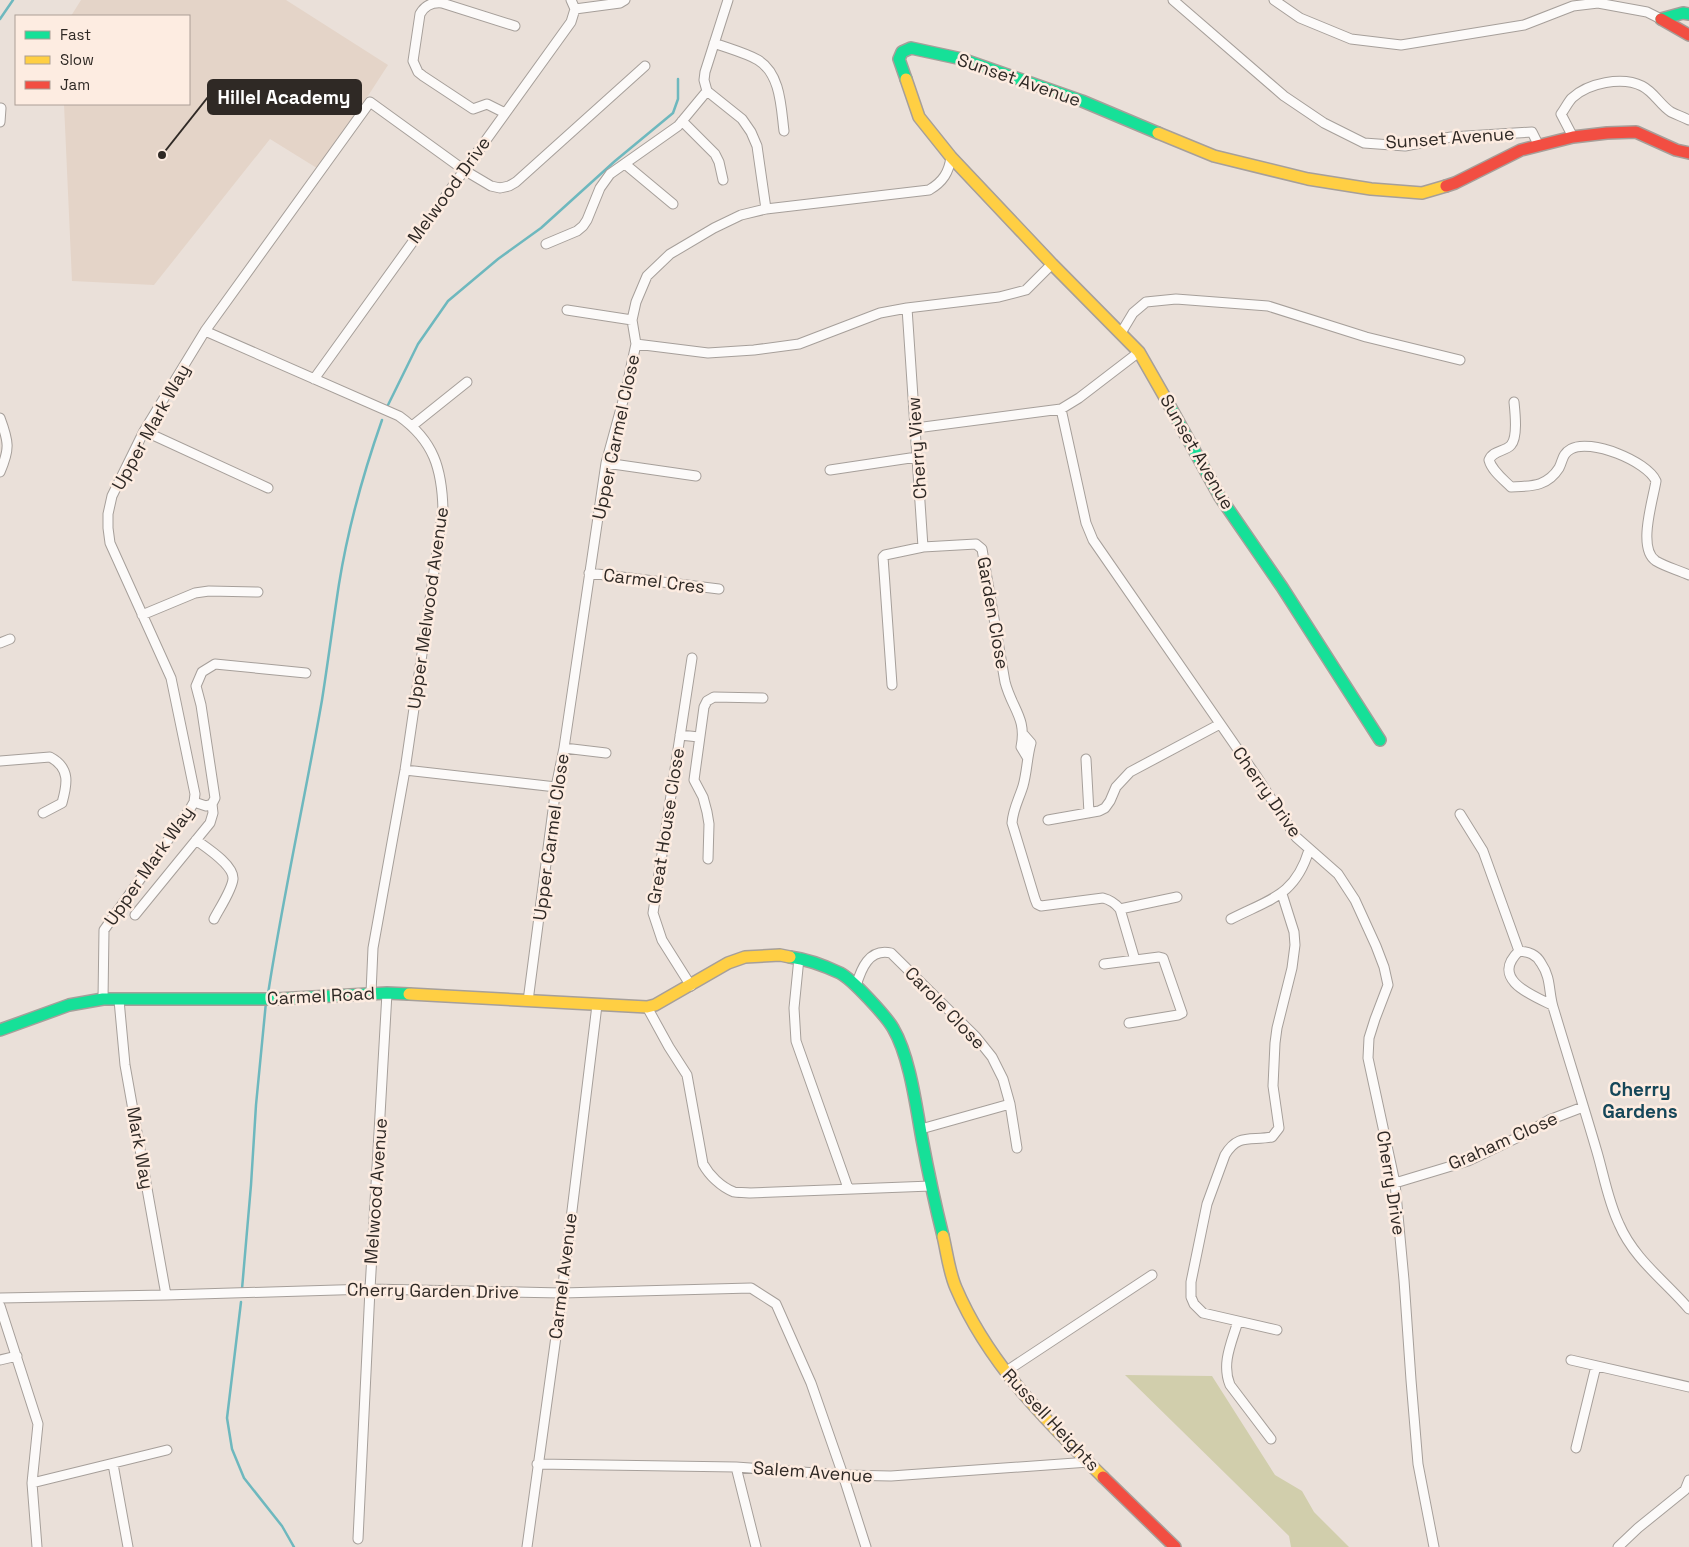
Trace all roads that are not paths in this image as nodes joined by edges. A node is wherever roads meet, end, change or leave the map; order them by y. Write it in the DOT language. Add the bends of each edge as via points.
graph roads {
  1 [pos="625,0"];
  2 [pos="728,0"];
  3 [pos="1173,0"];
  4 [pos="1274,0"];
  5 [pos="573,4"];
  6 [pos="1689,14"];
  7 [pos="1661,19"];
  8 [pos="515,26"];
  9 [pos="1689,35"];
  10 [pos="714,43"];
  11 [pos="645,66"];
  12 [pos="707,90"];
  13 [pos="1,108"];
  14 [pos="505,113"];
  15 [pos="1689,120"];
  16 [pos="682,121"];
  17 [pos="0,122"];
  18 [pos="784,131"];
  19 [pos="1573,137"];
  20 [pos="1539,146"];
  21 [pos="1688,154"];
  22 [pos="951,157"];
  23 [pos="625,164"];
  24 [pos="464,170"];
  25 [pos="722,180"];
  26 [pos="673,204"];
  27 [pos="766,209"];
  28 [pos="546,244"];
  29 [pos="1052,264"];
  30 [pos="907,308"];
  31 [pos="567,310"];
  32 [pos="632,320"];
  33 [pos="205,331"];
  34 [pos="1121,334"];
  35 [pos="636,344"];
  36 [pos="1139,352"];
  37 [pos="1460,360"];
  38 [pos="314,378"];
  39 [pos="467,382"];
  40 [pos="1514,402"];
  41 [pos="1061,409"];
  42 [pos="0,418"];
  43 [pos="412,426"];
  44 [pos="916,428"];
  45 [pos="144,432"];
  46 [pos="917,457"];
  47 [pos="606,463"];
  48 [pos="830,470"];
  49 [pos="0,472"];
  50 [pos="696,476"];
  51 [pos="268,488"];
  52 [pos="923,547"];
  53 [pos="589,573"];
  54 [pos="1689,575"];
  55 [pos="719,589"];
  56 [pos="258,592"];
  57 [pos="142,615"];
  58 [pos="10,639"];
  59 [pos="0,643"];
  60 [pos="692,658"];
  61 [pos="306,673"];
  62 [pos="892,685"];
  63 [pos="764,698"];
  64 [pos="1220,724"];
  65 [pos="680,735"];
  66 [pos="699,738"];
  67 [pos="1380,740"];
  68 [pos="564,748"];
  69 [pos="606,753"];
  70 [pos="1086,759"];
  71 [pos="0,761"];
  72 [pos="405,770"];
  73 [pos="556,787"];
  74 [pos="194,802"];
  75 [pos="212,804"];
  76 [pos="1089,813"];
  77 [pos="42,814"];
  78 [pos="1460,814"];
  79 [pos="1048,820"];
  80 [pos="196,840"];
  81 [pos="1309,850"];
  82 [pos="708,859"];
  83 [pos="1282,894"];
  84 [pos="1177,897"];
  85 [pos="1120,909"];
  86 [pos="135,915"];
  87 [pos="1231,918"];
  88 [pos="214,919"];
  89 [pos="1519,951"];
  90 [pos="799,958"];
  91 [pos="1135,960"];
  92 [pos="1104,964"];
  93 [pos="690,986"];
  94 [pos="856,986"];
  95 [pos="371,993"];
  96 [pos="387,993"];
  97 [pos="103,999"];
  98 [pos="119,1000"];
  99 [pos="528,1001"];
  100 [pos="597,1005"];
  101 [pos="1552,1006"];
  102 [pos="647,1007"];
  103 [pos="1129,1023"];
  104 [pos="0,1030"];
  105 [pos="1010,1104"];
  106 [pos="1583,1107"];
  107 [pos="921,1129"];
  108 [pos="1017,1148"];
  109 [pos="1395,1183"];
  110 [pos="931,1186"];
  111 [pos="848,1188"];
  112 [pos="1152,1275"];
  113 [pos="370,1289"];
  114 [pos="562,1293"];
  115 [pos="166,1295"];
  116 [pos="0,1298"];
  117 [pos="0,1306"];
  118 [pos="1689,1308"];
  119 [pos="1238,1321"];
  120 [pos="1277,1330"];
  121 [pos="17,1356"];
  122 [pos="0,1360"];
  123 [pos="1571,1360"];
  124 [pos="1596,1366"];
  125 [pos="1005,1372"];
  126 [pos="1689,1387"];
  127 [pos="1271,1439"];
  128 [pos="1576,1448"];
  129 [pos="167,1450"];
  130 [pos="1089,1462"];
  131 [pos="114,1464"];
  132 [pos="537,1464"];
  133 [pos="736,1467"];
  134 [pos="843,1475"];
  135 [pos="1689,1480"];
  136 [pos="32,1483"];
  137 [pos="358,1539"];
  138 [pos="37,1547"];
  139 [pos="128,1547"];
  140 [pos="527,1547"];
  141 [pos="756,1547"];
  142 [pos="866,1547"];
  143 [pos="1175,1547"];
  144 [pos="1434,1547"];
  145 [pos="1618,1547"];
  1 -- 5 [label="street" via="620,3"];
  2 -- 10 [label="street"];
  3 -- 20 [label="street, Sunset Avenue" via="1284,96 1324,123 1364,143 1405,146 1451,138 1532,132"];
  4 -- 7 [label="street" via="1300,18 1351,39 1401,45 1524,25 1572,6 1598,3 1647,12"];
  5 -- 14 [label="street, Melwood Drive" via="571,22"];
  6 -- 7 [label="street"];
  7 -- 9 [label="street"];
  8 -- 14 [label="street" via="442,3 432,3 420,14 413,61 423,76 473,109 487,104"];
  10 -- 12 [label="street" via="705,72"];
  10 -- 18 [label="street" via="759,60 770,72 777,86"];
  11 -- 24 [label="street" via="516,182 500,188 491,186"];
  12 -- 16 [label="street"];
  12 -- 27 [label="street" via="742,119 751,132 757,146"];
  13 -- 17 [label="street"];
  14 -- 24 [label="street, Melwood Drive"];
  15 -- 19 [label="street" via="1671,111 1640,85 1596,84 1572,98 1561,114"];
  16 -- 23 [label="street"];
  16 -- 25 [label="street" via="715,154"];
  19 -- 20 [label="street"];
  19 -- 21 [label="street" via="1636,132"];
  20 -- 22 [label="street, Sunset Avenue" via="1521,150 1455,183 1422,193 1371,189 1308,179 1214,156 1082,102 962,59 911,48 902,52 899,59 918,117"];
  22 -- 27 [label="street, Upper Carmel Close" via="943,179 929,190"];
  22 -- 29 [label="street, Sunset Avenue"];
  23 -- 26 [label="street"];
  23 -- 28 [label="street" via="605,181 583,226"];
  24 -- 33 [label="street, Upper Mark Way" via="370,102"];
  24 -- 38 [label="street, Melwood Drive"];
  27 -- 32 [label="street, Upper Carmel Close" via="741,215 670,254 648,276"];
  29 -- 30 [label="street" via="1026,290 999,297"];
  29 -- 34 [label="street, Sunset Avenue"];
  30 -- 35 [label="street" via="880,313 790,346 708,353"];
  30 -- 44 [label="street, Cherry View"];
  31 -- 32 [label="street"];
  32 -- 35 [label="street, Upper Carmel Close"];
  33 -- 38 [label="street, Upper Melwood Avenue"];
  33 -- 45 [label="street, Upper Mark Way"];
  34 -- 36 [label="street, Sunset Avenue"];
  34 -- 37 [label="street" via="1133,313 1146,302 1176,298 1268,306 1366,337"];
  35 -- 47 [label="street, Upper Carmel Close"];
  36 -- 41 [label="street"];
  36 -- 67 [label="street, Sunset Avenue" via="1220,497"];
  38 -- 43 [label="street, Upper Melwood Avenue" via="399,416"];
  39 -- 43 [label="street"];
  40 -- 54 [label="street" via="1515,437 1512,444 1494,453 1489,460 1511,487 1538,485 1550,478 1560,467 1563,456 1578,446 1617,452 1648,469 1656,481 1646,535 1649,553 1655,560"];
  41 -- 44 [label="street"];
  41 -- 64 [label="street, Cherry Drive" via="1086,523 1093,540"];
  42 -- 49 [label="street" via="8,440 7,456"];
  43 -- 72 [label="street, Upper Melwood Avenue" via="428,444 438,465 443,510"];
  44 -- 46 [label="street, Cherry View"];
  45 -- 51 [label="street"];
  45 -- 57 [label="street, Upper Mark Way" via="112,496 108,514 110,542"];
  46 -- 48 [label="street"];
  46 -- 52 [label="street, Cherry View"];
  47 -- 50 [label="street"];
  47 -- 53 [label="street, Upper Carmel Close"];
  52 -- 62 [label="street" via="883,557"];
  52 -- 85 [label="street, Garden Close" via="976,544 982,548 1007,688 1022,721 1022,747 1027,756 1023,787 1012,823 1037,904 1044,906 1104,898"];
  53 -- 55 [label="street, Carmel Cres"];
  53 -- 68 [label="street, Upper Carmel Close"];
  56 -- 57 [label="street" via="195,593"];
  57 -- 74 [label="street, Upper Mark Way" via="171,678 194,786"];
  58 -- 59 [label="street"];
  60 -- 65 [label="street, Great House Close"];
  61 -- 75 [label="street" via="215,664 202,672 196,686 215,798"];
  63 -- 66 [label="street" via="711,698 704,707"];
  64 -- 76 [label="street" via="1130,772 1116,787 1105,808"];
  64 -- 81 [label="street, Cherry Drive" via="1290,829"];
  65 -- 66 [label="street"];
  65 -- 93 [label="street, Great House Close" via="653,913 662,940"];
  66 -- 82 [label="street" via="694,780 708,812"];
  68 -- 69 [label="street"];
  68 -- 73 [label="street, Upper Carmel Close"];
  70 -- 76 [label="street"];
  71 -- 77 [label="street" via="50,757 61,766 67,785 62,803"];
  72 -- 73 [label="street"];
  72 -- 95 [label="street, Upper Melwood Avenue" via="373,948"];
  73 -- 99 [label="street, Upper Carmel Close"];
  74 -- 75 [label="street" via="206,806"];
  74 -- 97 [label="street, Upper Mark Way" via="104,930"];
  75 -- 80 [label="street" via="212,818"];
  76 -- 79 [label="street"];
  78 -- 89 [label="street" via="1483,851"];
  80 -- 86 [label="street"];
  80 -- 88 [label="street" via="233,873 232,884"];
  81 -- 83 [label="street" via="1301,872"];
  81 -- 109 [label="street, Cherry Drive" via="1338,874 1355,900 1384,967 1388,985 1369,1038 1368,1058"];
  83 -- 87 [label="street"];
  83 -- 119 [label="street" via="1295,945 1275,1043 1273,1086 1280,1128 1272,1137 1240,1140 1225,1155 1207,1204 1190,1290 1190,1297 1198,1310"];
  84 -- 85 [label="street"];
  85 -- 91 [label="street"];
  89 -- 101 [label="street" via="1529,952 1541,962 1550,980"];
  89 -- 101 [label="street" via="1511,959 1509,975 1524,991"];
  90 -- 93 [label="street, Russell Heights" via="780,955 745,957 728,963"];
  90 -- 94 [label="street, Russell Heights" via="842,974"];
  90 -- 111 [label="street" via="794,1008 796,1041"];
  91 -- 92 [label="street"];
  91 -- 103 [label="street" via="1163,958 1182,1013"];
  93 -- 102 [label="street, Russell Heights"];
  94 -- 105 [label="street, Carole Close" via="861,971 874,954 891,953 976,1037 1003,1079"];
  94 -- 107 [label="street, Russell Heights" via="882,1012 900,1043"];
  95 -- 96 [label="street, Carmel Road"];
  95 -- 98 [label="street, Carmel Road" via="276,999"];
  96 -- 99 [label="street, Carmel Road"];
  96 -- 113 [label="street, Melwood Avenue"];
  97 -- 98 [label="street, Carmel Road"];
  97 -- 104 [label="street, Carmel Road" via="69,1005"];
  98 -- 115 [label="street, Mark Way" via="126,1065"];
  99 -- 100 [label="street, Carmel Road"];
  100 -- 102 [label="street, Carmel Road"];
  100 -- 114 [label="street, Carmel Avenue"];
  101 -- 106 [label="street"];
  102 -- 111 [label="street" via="687,1075 702,1164 709,1175 734,1192"];
  105 -- 107 [label="street"];
  105 -- 108 [label="street, Carole Close"];
  106 -- 109 [label="street, Graham Close" via="1548,1120 1468,1161"];
  106 -- 118 [label="street" via="1607,1192 1623,1232 1654,1274"];
  107 -- 110 [label="street, Russell Heights"];
  109 -- 144 [label="street, Cherry Drive" via="1418,1464"];
  110 -- 111 [label="street"];
  110 -- 125 [label="street, Russell Heights" via="955,1286 972,1322"];
  112 -- 125 [label="street"];
  113 -- 114 [label="street, Cherry Garden Drive"];
  113 -- 115 [label="street, Cherry Garden Drive"];
  113 -- 137 [label="street, Melwood Avenue"];
  114 -- 132 [label="street, Carmel Avenue"];
  114 -- 134 [label="street, Cherry Garden Drive" via="750,1288 776,1304 811,1383"];
  115 -- 116 [label="street, Cherry Garden Drive"];
  117 -- 121 [label="street"];
  119 -- 120 [label="street"];
  119 -- 127 [label="street" via="1225,1366 1226,1376"];
  121 -- 122 [label="street"];
  121 -- 136 [label="street" via="38,1424"];
  123 -- 124 [label="street"];
  124 -- 126 [label="street"];
  124 -- 128 [label="street"];
  125 -- 130 [label="street, Russell Heights" via="1053,1428"];
  129 -- 131 [label="street"];
  130 -- 134 [label="street, Salem Avenue" via="891,1476"];
  130 -- 143 [label="street, Russell Heights"];
  131 -- 136 [label="street"];
  131 -- 139 [label="street"];
  132 -- 133 [label="street, Salem Avenue"];
  132 -- 140 [label="street, Carmel Avenue"];
  133 -- 134 [label="street, Salem Avenue"];
  133 -- 141 [label="street"];
  134 -- 142 [label="street, Cherry Garden Drive"];
  135 -- 145 [label="street" via="1685,1490"];
  136 -- 138 [label="street"];
}
